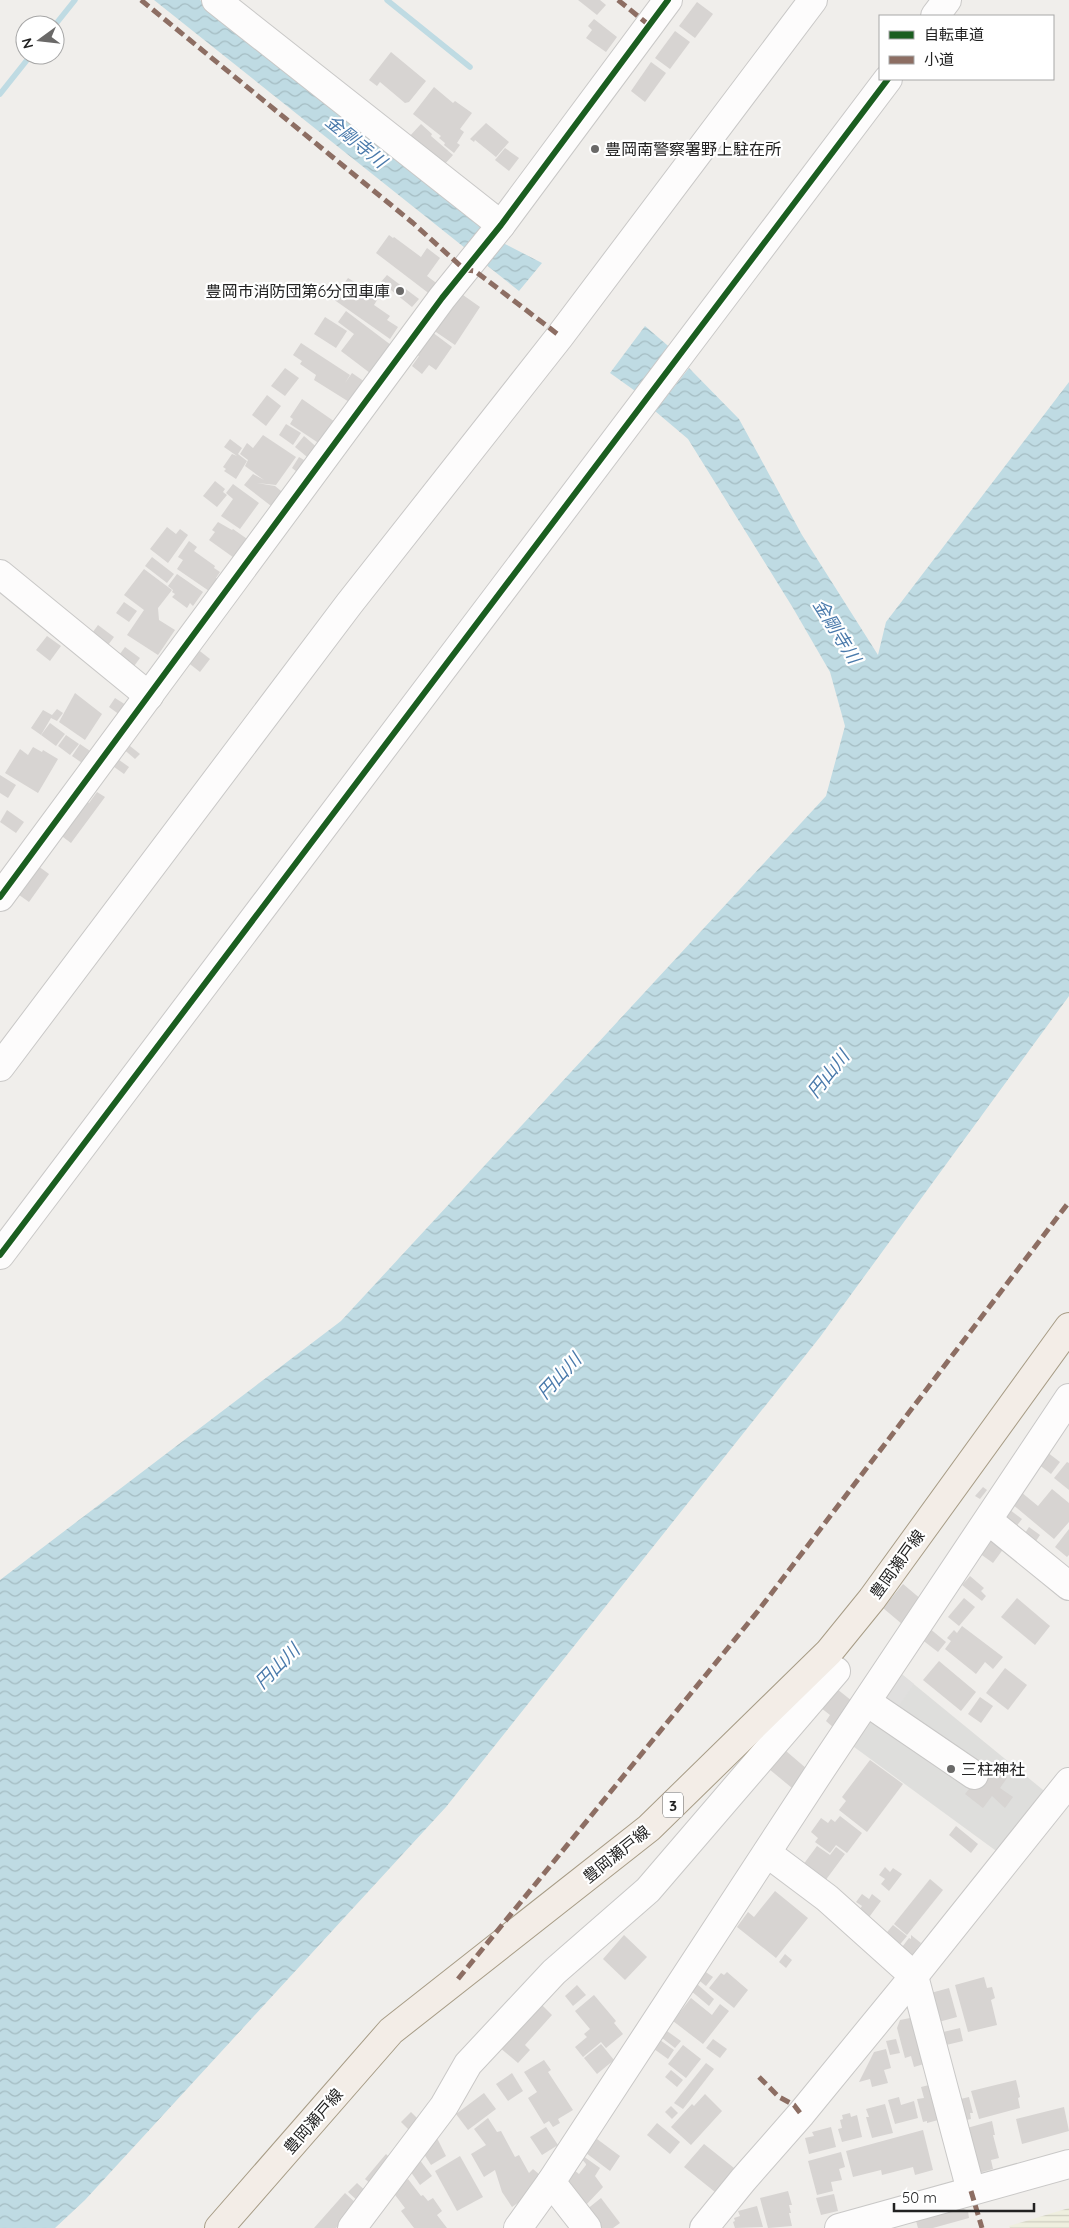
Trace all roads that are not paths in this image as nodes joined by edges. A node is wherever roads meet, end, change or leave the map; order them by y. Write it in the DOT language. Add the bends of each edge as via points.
graph roads {
  1 [pos="216,0"];
  2 [pos="668,0"];
  3 [pos="813,0"];
  4 [pos="947,0"];
  5 [pos="936,15"];
  6 [pos="887,80"];
  7 [pos="499,227"];
  8 [pos="0,574"];
  9 [pos="148,696"];
  10 [pos="0,897"];
  11 [pos="0,1067"];
  12 [pos="0,1255"];
  13 [pos="1069,1327"];
  14 [pos="1069,1398"];
  15 [pos="989,1521"];
  16 [pos="1069,1586"];
  17 [pos="829,1665"];
  18 [pos="869,1699"];
  19 [pos="974,1775"];
  20 [pos="1069,1782"];
  21 [pos="767,1853"];
  22 [pos="914,1976"];
  23 [pos="1069,2164"];
  24 [pos="551,2182"];
  25 [pos="971,2191"];
  26 [pos="219,2228"];
  27 [pos="352,2228"];
  28 [pos="518,2228"];
  29 [pos="587,2228"];
  30 [pos="704,2228"];
  31 [pos="839,2228"];
  1 -- 7 [label="street"];
  2 -- 7 [label="street"];
  3 -- 11 [label="street"];
  4 -- 5 [label="street"];
  6 -- 12 [label="street"];
  7 -- 9 [label="street" via="442,298"];
  8 -- 9 [label="street"];
  9 -- 10 [label="street"];
  13 -- 17 [label="main road, 豊岡瀬戸線 / 3" via="872,1599"];
  14 -- 15 [label="street"];
  15 -- 16 [label="street"];
  15 -- 18 [label="street"];
  17 -- 18 [label="street"];
  17 -- 26 [label="main road, 豊岡瀬戸線 / 3" via="649,1828 391,2032"];
  17 -- 27 [label="street" via="648,1890 554,1972 468,2064 444,2106"];
  18 -- 19 [label="street"];
  18 -- 21 [label="street"];
  20 -- 22 [label="street"];
  21 -- 22 [label="street" via="827,1898"];
  21 -- 24 [label="street"];
  22 -- 25 [label="street"];
  22 -- 30 [label="street"];
  23 -- 25 [label="street"];
  24 -- 28 [label="street"];
  24 -- 29 [label="street"];
  25 -- 31 [label="street"];
}
